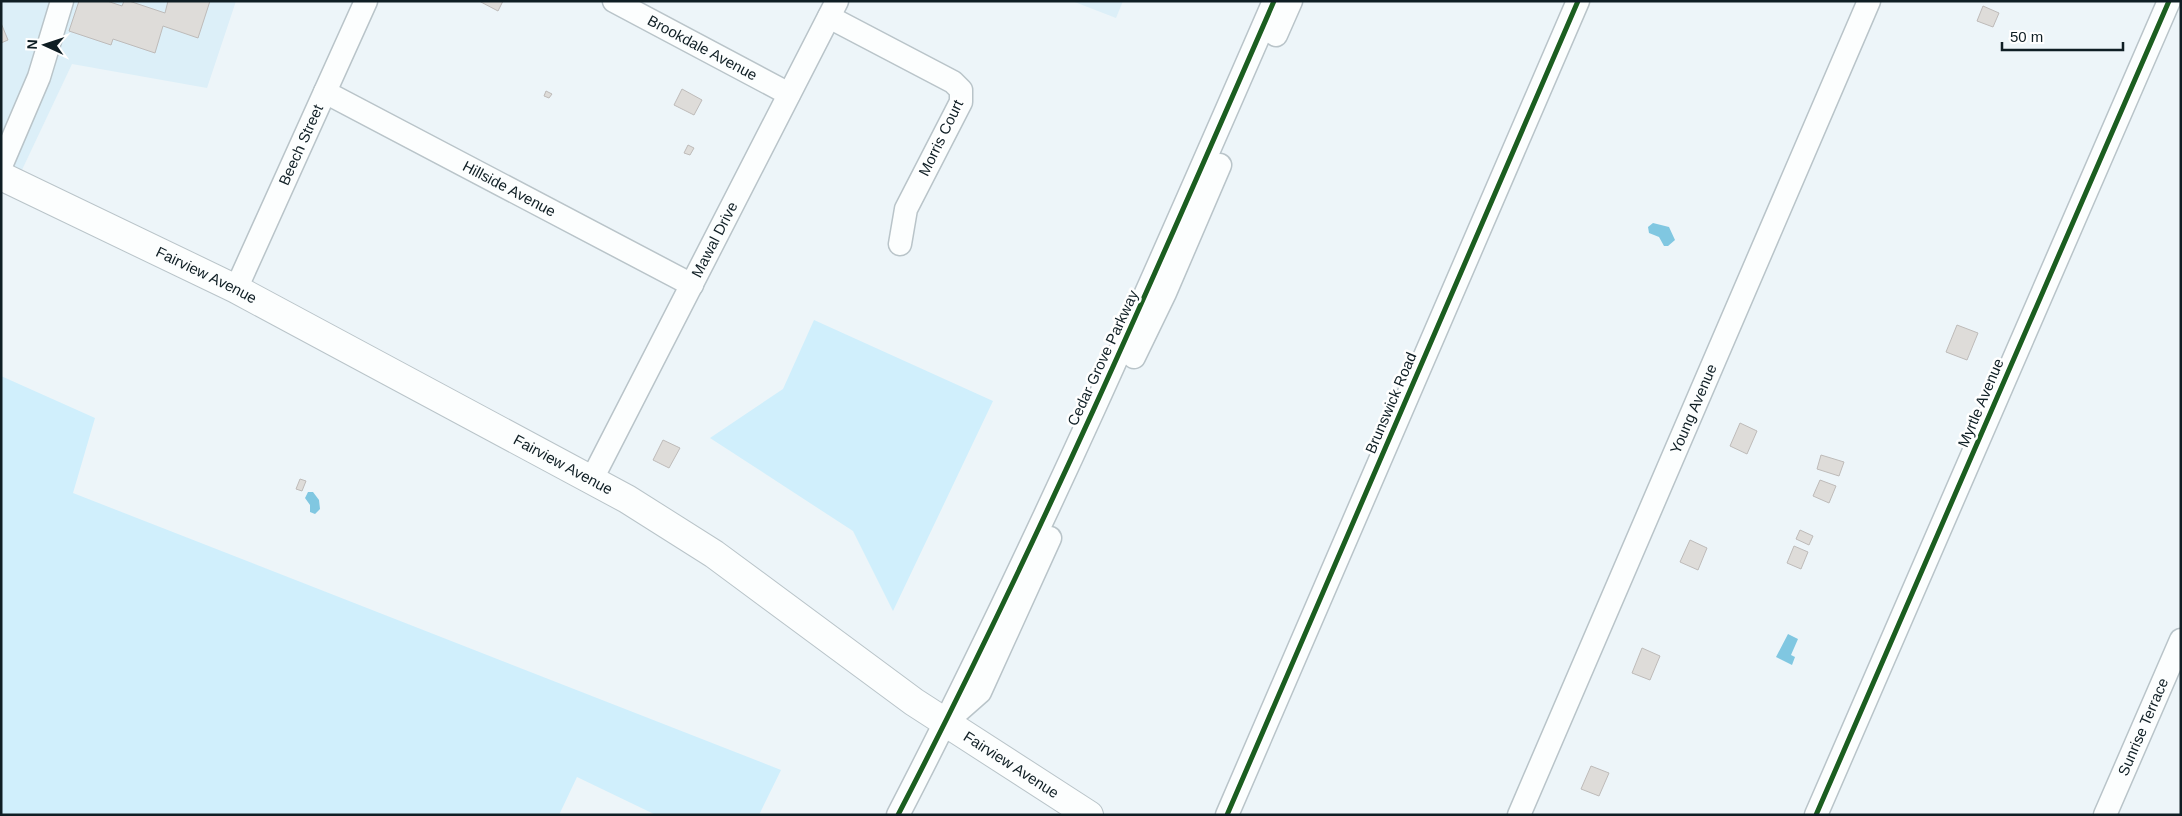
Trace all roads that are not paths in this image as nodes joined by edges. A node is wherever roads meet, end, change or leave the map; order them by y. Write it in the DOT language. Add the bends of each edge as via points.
graph roads {
  1 [pos="62,1"];
  2 [pos="366,1"];
  3 [pos="614,1"];
  4 [pos="1274,1"];
  5 [pos="1291,1"];
  6 [pos="1578,1"];
  7 [pos="1870,1"];
  8 [pos="2169,1"];
  9 [pos="833,9"];
  10 [pos="325,92"];
  11 [pos="789,94"];
  12 [pos="1223,138"];
  13 [pos="1,166"];
  14 [pos="1,176"];
  15 [pos="900,244"];
  16 [pos="692,285"];
  17 [pos="236,289"];
  18 [pos="592,479"];
  19 [pos="2181,640"];
  20 [pos="946,722"];
  21 [pos="898,815"];
  22 [pos="1089,815"];
  23 [pos="1227,815"];
  24 [pos="1519,815"];
  25 [pos="1816,815"];
  26 [pos="2105,815"];
  1 -- 13 [label="street" via="39,77"];
  2 -- 10 [label="street, Beech Street"];
  3 -- 11 [label="street, Brookdale Avenue"];
  4 -- 12 [label="street, Cedar Grove Parkway"];
  5 -- 12 [label="street, Cedar Grove Parkway"];
  6 -- 23 [label="street, Brunswick Road"];
  7 -- 24 [label="street, Young Avenue"];
  8 -- 25 [label="street, Myrtle Avenue"];
  9 -- 11 [label="street, Mawal Drive"];
  9 -- 15 [label="street, Morris Court" via="961,90 962,102 906,208"];
  10 -- 16 [label="street, Hillside Avenue"];
  10 -- 17 [label="street, Beech Street"];
  11 -- 16 [label="street, Mawal Drive"];
  12 -- 20 [label="street, Cedar Grove Parkway" via="1049,522"];
  14 -- 17 [label="main road, Fairview Avenue"];
  16 -- 18 [label="street, Mawal Drive"];
  17 -- 18 [label="main road, Fairview Avenue"];
  18 -- 20 [label="main road, Fairview Avenue" via="714,554 849,656"];
  19 -- 26 [label="street, Sunrise Terrace"];
  20 -- 21 [label="street, Cedar Grove Parkway"];
  20 -- 22 [label="main road, Fairview Avenue"];
}
